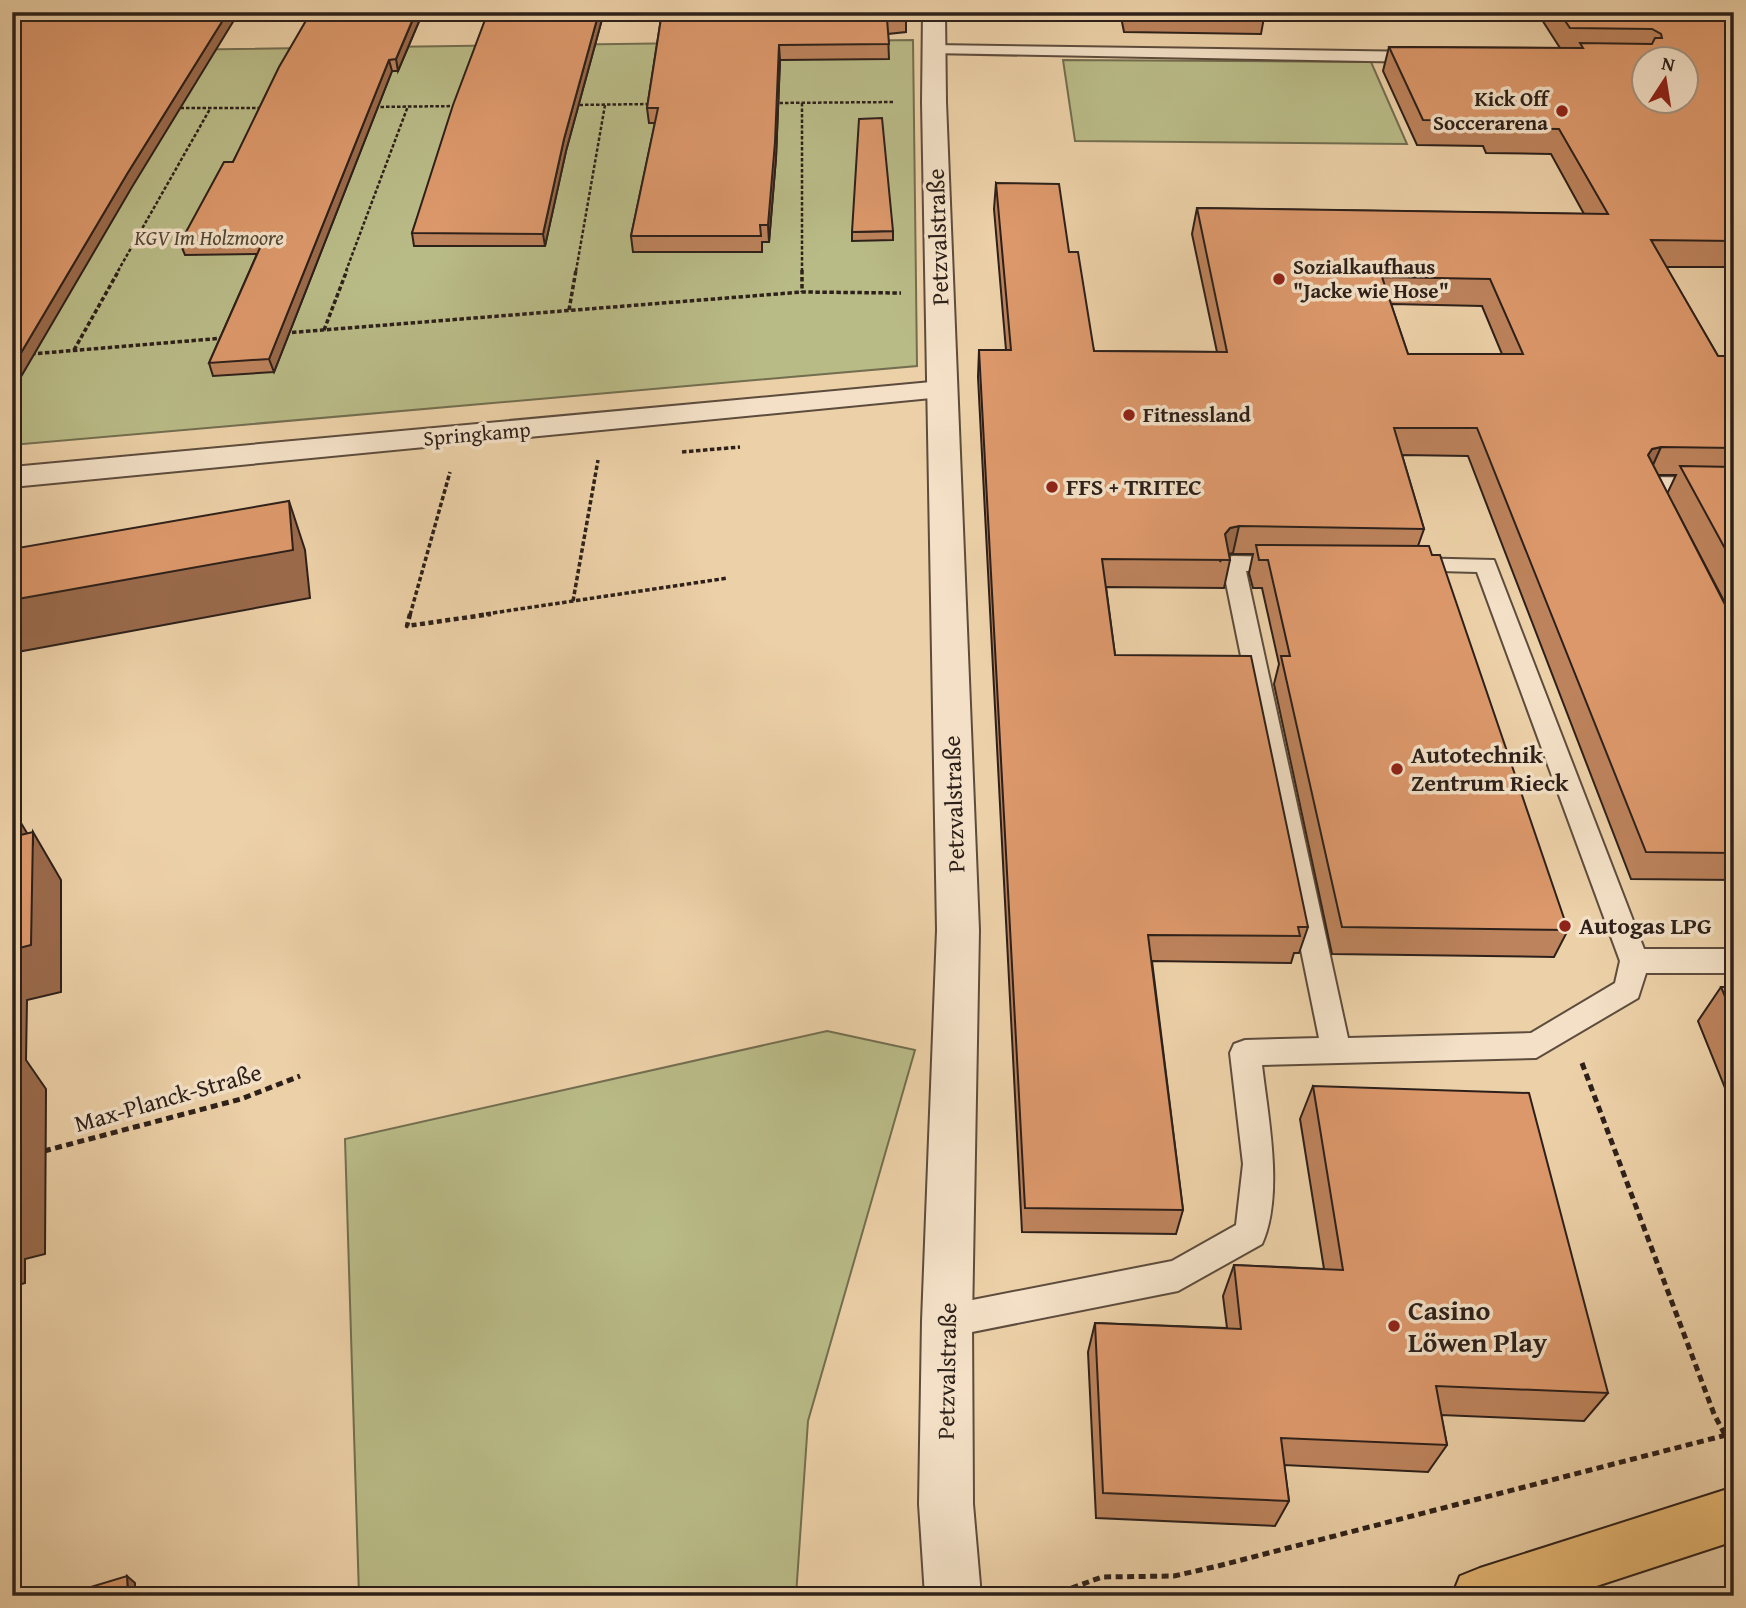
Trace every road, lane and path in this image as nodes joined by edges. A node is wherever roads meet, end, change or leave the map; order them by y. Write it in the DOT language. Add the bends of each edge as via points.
graph roads {
  1 [pos="934,12"];
  2 [pos="933,50"];
  3 [pos="1438,58"];
  4 [pos="934,102"];
  5 [pos="763,103"];
  6 [pos="802,103"];
  7 [pos="657,104"];
  8 [pos="565,105"];
  9 [pos="605,105"];
  10 [pos="408,106"];
  11 [pos="460,106"];
  12 [pos="276,107"];
  13 [pos="368,107"];
  14 [pos="171,108"];
  15 [pos="210,108"];
  16 [pos="802,292"];
  17 [pos="940,293"];
  18 [pos="569,310"];
  19 [pos="324,330"];
  20 [pos="283,334"];
  21 [pos="227,338"];
  22 [pos="74,350"];
  23 [pos="24,354"];
  24 [pos="942,390"];
  25 [pos="740,447"];
  26 [pos="676,453"];
  27 [pos="611,458"];
  28 [pos="462,471"];
  29 [pos="12,477"];
  30 [pos="1734,485"];
  31 [pos="1667,519"];
  32 [pos="1313,564"];
  33 [pos="1379,565"];
  34 [pos="728,578"];
  35 [pos="573,601"];
  36 [pos="1634,961"];
  37 [pos="1734,961"];
  38 [pos="1557,1033"];
  39 [pos="1336,1050"];
  40 [pos="300,1076"];
  41 [pos="44,1151"];
  42 [pos="947,1321"];
  43 [pos="1734,1433"];
  44 [pos="1725,1435"];
  45 [pos="1734,1514"];
  46 [pos="953,1596"];
  47 [pos="1050,1596"];
  48 [pos="1480,1596"];
  1 -- 2 [label="street, Petzvalstraße"];
  2 -- 3 [label="lane"];
  2 -- 4 [label="street, Petzvalstraße"];
  4 -- 6 [label="path"];
  4 -- 17 [label="street, Petzvalstraße"];
  5 -- 6 [label="path"];
  6 -- 16 [label="path"];
  7 -- 9 [label="path"];
  8 -- 9 [label="path"];
  9 -- 18 [label="path"];
  10 -- 11 [label="path"];
  10 -- 13 [label="path"];
  10 -- 19 [label="path"];
  12 -- 15 [label="path"];
  14 -- 15 [label="path"];
  15 -- 22 [label="path"];
  16 -- 17 [label="path"];
  16 -- 18 [label="path"];
  17 -- 24 [label="street, Petzvalstraße"];
  18 -- 19 [label="path"];
  19 -- 20 [label="path"];
  21 -- 22 [label="path"];
  22 -- 23 [label="path"];
  24 -- 29 [label="street, Springkamp"];
  24 -- 42 [label="street, Petzvalstraße" via="958,930"];
  25 -- 26 [label="path"];
  27 -- 35 [label="path" via="598,460"];
  28 -- 35 [label="path" via="449,472 407,626"];
  30 -- 31 [label="lane" via="1649,484"];
  32 -- 39 [label="lane" via="1233,563"];
  33 -- 36 [label="lane" via="1486,565"];
  34 -- 35 [label="path"];
  36 -- 37 [label="lane"];
  36 -- 38 [label="lane" via="1628,990"];
  38 -- 39 [label="lane" via="1536,1045"];
  38 -- 44 [label="path" via="1579,1057"];
  39 -- 42 [label="lane" via="1245,1053 1259,1164 1251,1233 1178,1275"];
  40 -- 41 [label="path, Max-Planck-Straße" via="241,1098"];
  42 -- 46 [label="street, Petzvalstraße" via="946,1504"];
  43 -- 44 [label="path"];
  44 -- 47 [label="path" via="1218,1566 1174,1576 1102,1577"];
  45 -- 48 [label="main road"];
}
